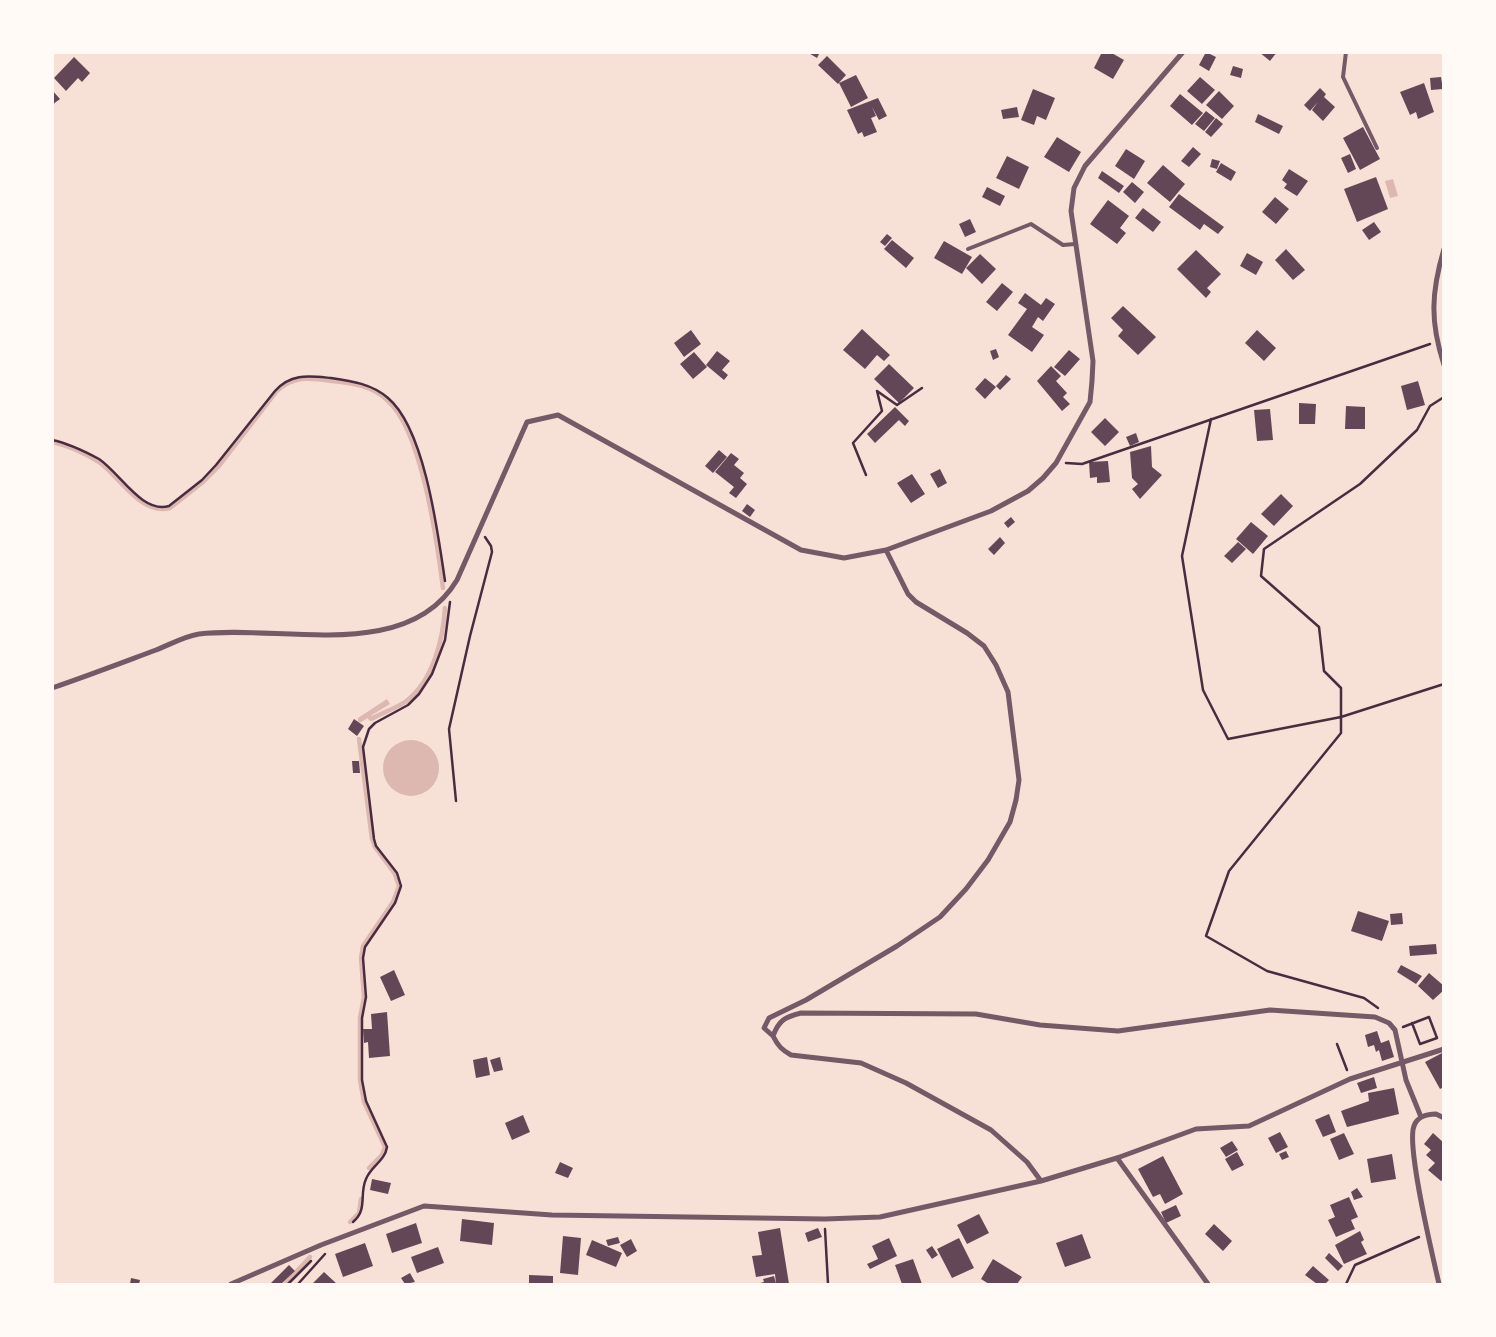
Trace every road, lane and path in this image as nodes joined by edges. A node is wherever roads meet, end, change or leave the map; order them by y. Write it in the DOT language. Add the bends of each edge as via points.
graph roads {
  1 [pos="1183,52"];
  2 [pos="1346,52"];
  3 [pos="1377,148"];
  4 [pos="1075,244"];
  5 [pos="968,248"];
  6 [pos="1444,249"];
  7 [pos="1436,342"];
  8 [pos="1444,365"];
  9 [pos="922,388"];
  10 [pos="1444,397"];
  11 [pos="1211,420"];
  12 [pos="52,440"];
  13 [pos="1056,463"];
  14 [pos="866,474"];
  15 [pos="479,531"];
  16 [pos="886,550"];
  17 [pos="450,592"];
  18 [pos="1444,684"];
  19 [pos="52,688"];
  20 [pos="1341,717"];
  21 [pos="456,801"];
  22 [pos="1389,1023"];
  23 [pos="1412,1023"];
  24 [pos="1395,1030"];
  25 [pos="773,1036"];
  26 [pos="1337,1044"];
  27 [pos="1444,1049"];
  28 [pos="1402,1063"];
  29 [pos="1350,1079"];
  30 [pos="1421,1117"];
  31 [pos="1444,1118"];
  32 [pos="1117,1158"];
  33 [pos="1041,1181"];
  34 [pos="825,1219"];
  35 [pos="351,1224"];
  36 [pos="1428,1234"];
  37 [pos="327,1243"];
  38 [pos="321,1245"];
  39 [pos="231,1284"];
  40 [pos="288,1284"];
  41 [pos="298,1284"];
  42 [pos="828,1284"];
  43 [pos="1208,1284"];
  44 [pos="1346,1284"];
  45 [pos="1439,1284"];
  1 -- 4 [label="street" via="1085,166 1074,188 1070,211"];
  2 -- 3 [label="lane" via="1343,77"];
  4 -- 5 [label="lane" via="1063,245 1031,224"];
  4 -- 13 [label="street" via="1093,361 1092,381 1090,402"];
  6 -- 7 [label="street" via="1433,293"];
  7 -- 8 [label="street"];
  7 -- 11 [label="path"];
  9 -- 14 [label="path" via="897,406 877,391 882,412 852,443"];
  10 -- 20 [label="path" via="1430,406 1417,430 1360,484 1264,549 1261,576 1319,627 1324,671 1341,688"];
  11 -- 13 [label="path" via="1082,464"];
  11 -- 20 [label="path" via="1182,556 1202,690 1228,739"];
  12 -- 17 [label="path" via="98,459 145,502 165,508 202,480 285,382 304,376 371,386 400,411 415,441 446,587"];
  13 -- 16 [label="street" via="1028,491 991,510"];
  15 -- 16 [label="street" via="527,422 558,415 800,550 844,558"];
  15 -- 17 [label="street"];
  15 -- 21 [label="path" via="492,552 449,729"];
  16 -- 25 [label="street" via="908,594 984,646 996,665 1008,692 1019,780 1016,800 1010,822 988,860 940,917 806,1000 769,1018 764,1028"];
  17 -- 19 [label="street" via="428,613 396,627 368,633 197,634"];
  17 -- 35 [label="path" via="445,640 432,674 408,705 369,729 363,747 374,839 397,872 401,886 395,904 363,950 366,997 362,1018 362,1080 366,1101 387,1146 384,1156 366,1176 362,1209"];
  18 -- 20 [label="path"];
  20 -- 22 [label="path" via="1341,733 1229,871 1206,936 1267,971 1364,998 1391,1017"];
  22 -- 24 [label="street"];
  22 -- 25 [label="street" via="1375,1017 1270,1010 1118,1031 1040,1025 976,1014 801,1013 780,1021"];
  23 -- 23 [label="path" via="1429,1017 1437,1038 1420,1044"];
  23 -- 24 [label="path"];
  24 -- 28 [label="street"];
  25 -- 33 [label="street" via="781,1050 791,1055 861,1064 954,1108 1007,1142"];
  26 -- 29 [label="path"];
  27 -- 28 [label="street"];
  28 -- 29 [label="street"];
  28 -- 30 [label="street"];
  29 -- 32 [label="street" via="1249,1126 1196,1129"];
  30 -- 31 [label="street" via="1436,1114"];
  30 -- 36 [label="street" via="1414,1125 1412,1140"];
  32 -- 33 [label="street"];
  32 -- 43 [label="street"];
  33 -- 34 [label="street" via="880,1217"];
  34 -- 37 [label="street" via="552,1215 424,1206"];
  34 -- 42 [label="path"];
  36 -- 44 [label="path" via="1355,1265"];
  36 -- 45 [label="street"];
  37 -- 38 [label="street"];
  37 -- 41 [label="path" via="323,1258"];
  38 -- 39 [label="street"];
  38 -- 40 [label="path" via="315,1257"];
}
